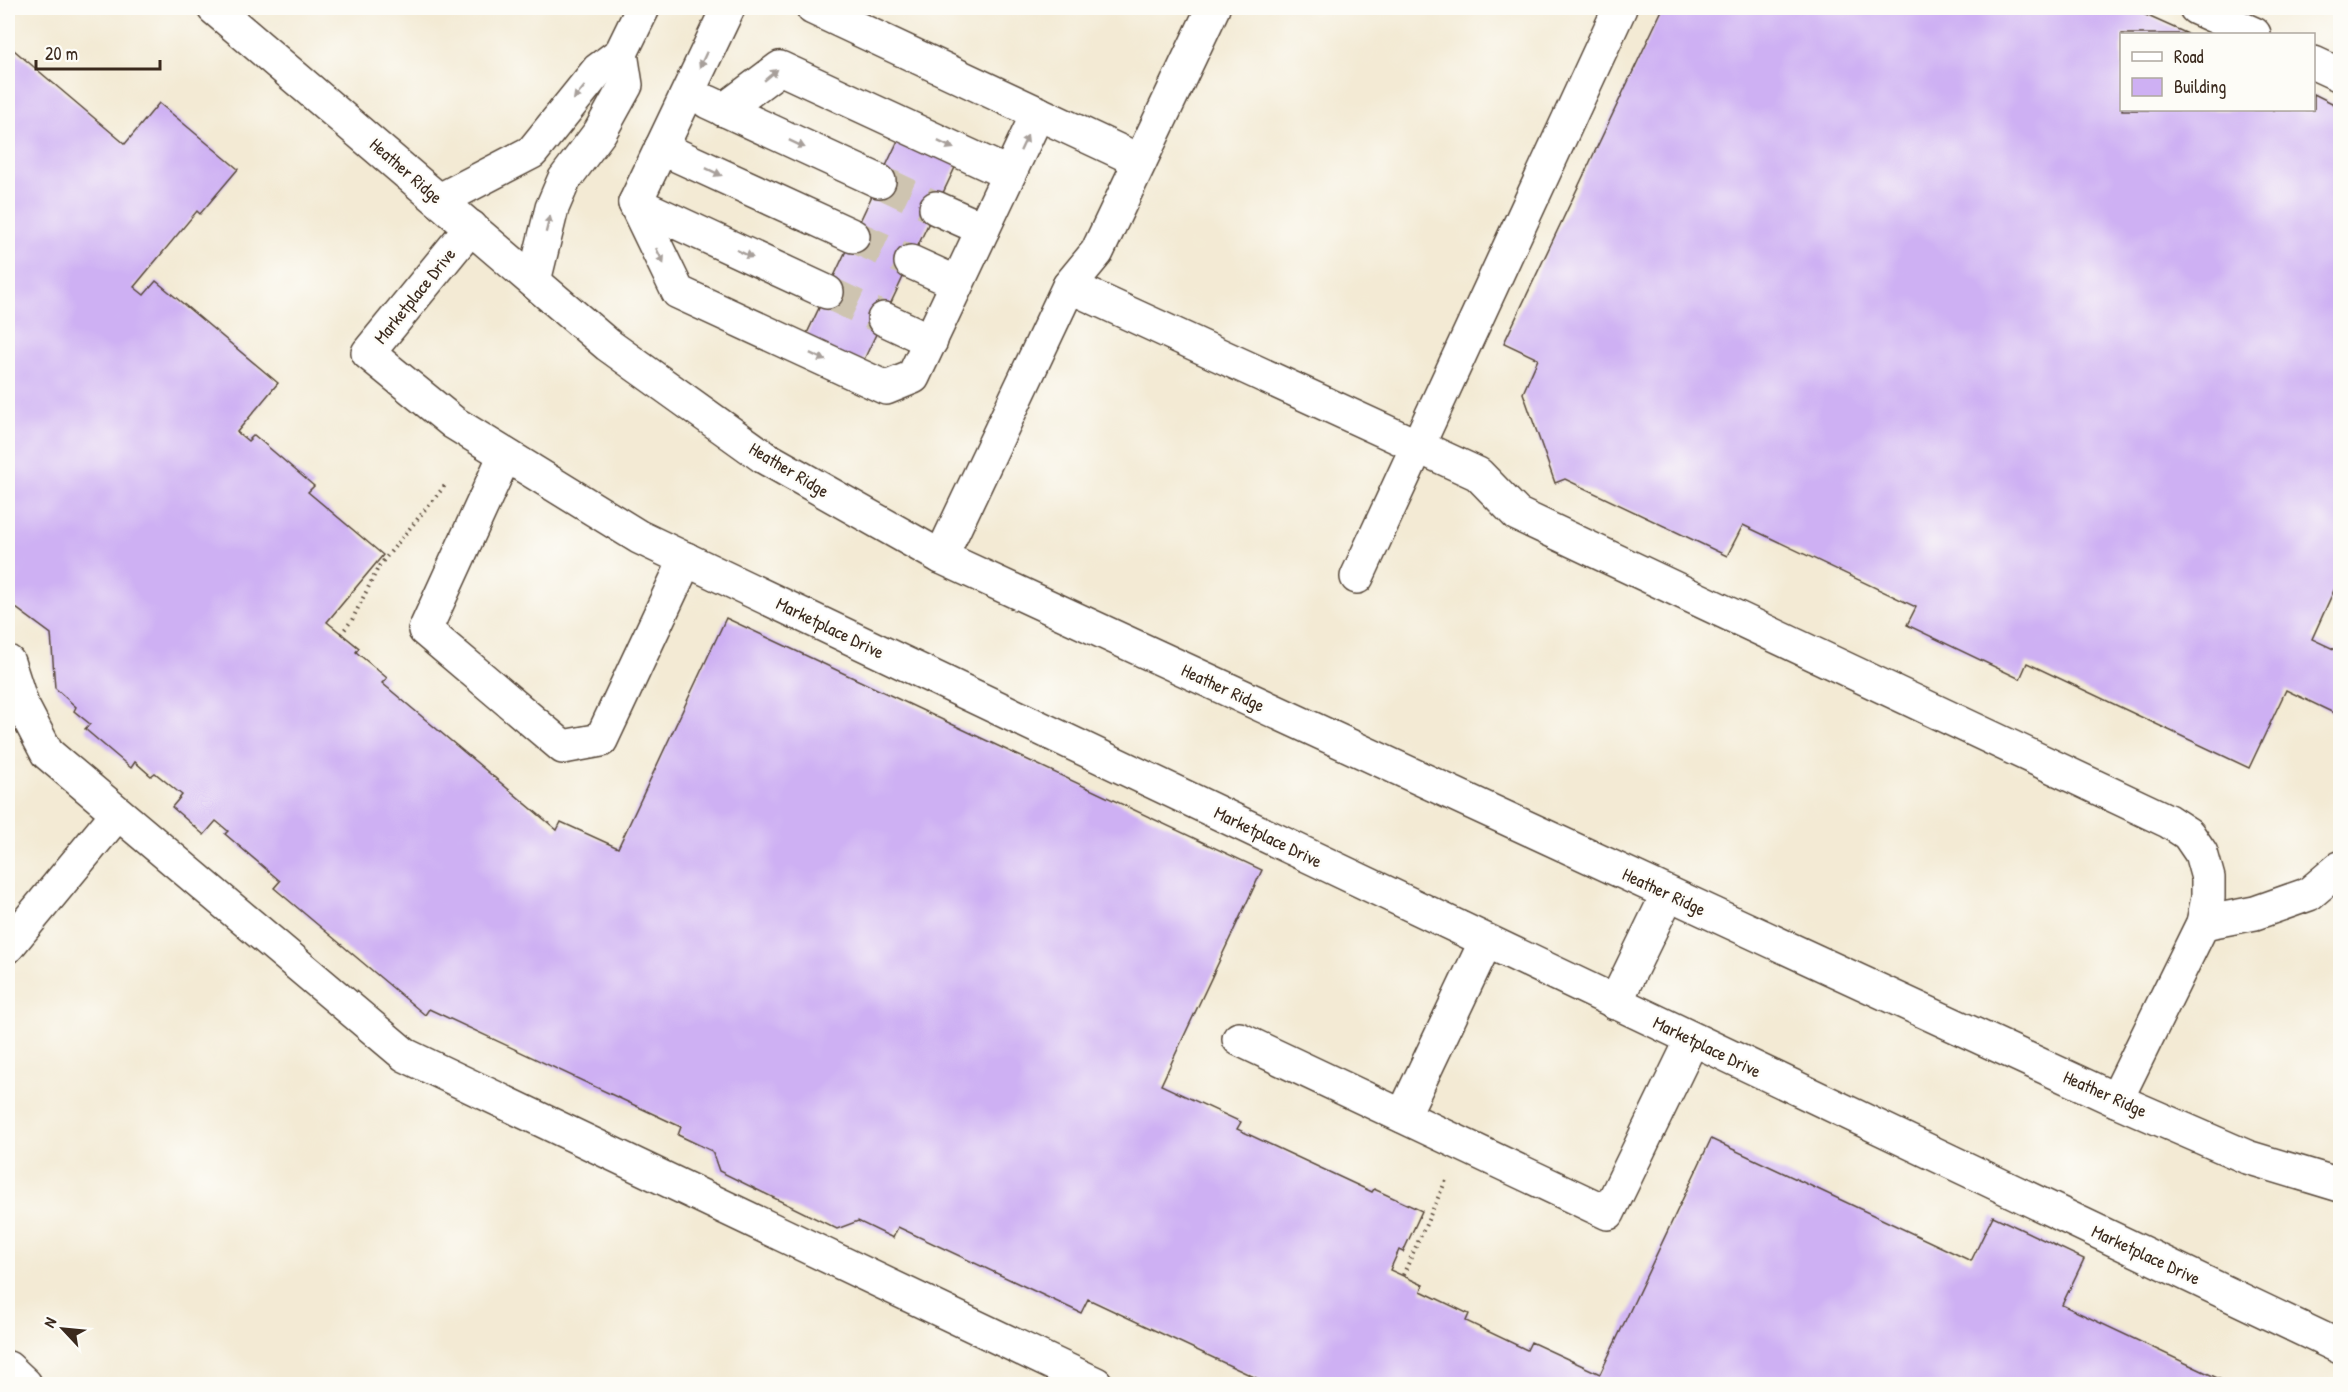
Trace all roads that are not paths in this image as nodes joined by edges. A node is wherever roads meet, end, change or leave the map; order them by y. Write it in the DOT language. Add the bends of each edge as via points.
graph roads {
  1 [pos="214,8"];
  2 [pos="643,8"];
  3 [pos="728,8"];
  4 [pos="813,8"];
  5 [pos="1213,8"];
  6 [pos="1620,8"];
  7 [pos="2196,8"];
  8 [pos="2252,33"];
  9 [pos="621,53"];
  10 [pos="2315,64"];
  11 [pos="2340,75"];
  12 [pos="687,93"];
  13 [pos="724,110"];
  14 [pos="1038,113"];
  15 [pos="661,148"];
  16 [pos="1140,161"];
  17 [pos="1009,174"];
  18 [pos="879,182"];
  19 [pos="440,200"];
  20 [pos="635,202"];
  21 [pos="936,208"];
  22 [pos="471,227"];
  23 [pos="983,229"];
  24 [pos="853,236"];
  25 [pos="911,262"];
  26 [pos="534,281"];
  27 [pos="957,284"];
  28 [pos="1069,286"];
  29 [pos="827,292"];
  30 [pos="884,319"];
  31 [pos="931,341"];
  32 [pos="1418,446"];
  33 [pos="494,448"];
  34 [pos="941,557"];
  35 [pos="686,559"];
  36 [pos="1357,577"];
  37 [pos="8,662"];
  38 [pos="117,814"];
  39 [pos="2340,868"];
  40 [pos="1668,894"];
  41 [pos="2203,923"];
  42 [pos="1486,941"];
  43 [pos="8,946"];
  44 [pos="1615,1003"];
  45 [pos="1239,1039"];
  46 [pos="1692,1040"];
  47 [pos="2116,1100"];
  48 [pos="1403,1116"];
  49 [pos="2340,1185"];
  50 [pos="2340,1347"];
  51 [pos="8,1368"];
  52 [pos="25,1384"];
  53 [pos="1096,1384"];
  1 -- 19 [label="street, Heather Ridge"];
  2 -- 9 [label="street"];
  3 -- 12 [label="street, one-way"];
  4 -- 14 [label="street"];
  5 -- 16 [label="street"];
  6 -- 32 [label="street"];
  7 -- 8 [label="street"];
  9 -- 19 [label="street, one-way" via="598,70 532,152"];
  26 -- 9 [label="street, one-way" via="552,208 564,180 600,132 626,85"];
  10 -- 11 [label="street"];
  12 -- 13 [label="street"];
  12 -- 15 [label="street"];
  13 -- 17 [label="street, one-way" via="780,68"];
  13 -- 18 [label="street, one-way"];
  14 -- 16 [label="street"];
  17 -- 14 [label="street, one-way"];
  15 -- 20 [label="street"];
  15 -- 24 [label="street, one-way"];
  16 -- 28 [label="street" via="1097,252"];
  17 -- 23 [label="street"];
  19 -- 22 [label="street, Heather Ridge"];
  20 -- 29 [label="street, one-way"];
  20 -- 31 [label="street, one-way" via="678,292 886,388 913,377"];
  21 -- 23 [label="street"];
  22 -- 26 [label="street, Heather Ridge"];
  22 -- 33 [label="street, Marketplace Drive" via="368,353 454,423"];
  23 -- 27 [label="street"];
  25 -- 27 [label="street"];
  26 -- 34 [label="street, Heather Ridge" via="608,345 764,457"];
  27 -- 31 [label="street"];
  28 -- 32 [label="street"];
  28 -- 34 [label="street"];
  30 -- 31 [label="street"];
  32 -- 36 [label="street"];
  32 -- 41 [label="street" via="1478,474 1517,514 2168,821 2188,834 2201,853 2208,878"];
  33 -- 35 [label="street, Marketplace Drive" via="639,537"];
  33 -- 35 [label="street" via="425,630 563,747 601,740"];
  34 -- 40 [label="street, Heather Ridge"];
  35 -- 42 [label="street, Marketplace Drive"];
  37 -- 38 [label="street" via="22,705 47,753"];
  38 -- 43 [label="street"];
  38 -- 53 [label="street" via="405,1055"];
  39 -- 41 [label="street" via="2309,894 2255,913"];
  40 -- 44 [label="street"];
  40 -- 47 [label="street, Heather Ridge"];
  41 -- 47 [label="street"];
  42 -- 44 [label="street, Marketplace Drive"];
  42 -- 48 [label="street"];
  44 -- 46 [label="street, Marketplace Drive"];
  45 -- 48 [label="street"];
  46 -- 48 [label="street" via="1608,1213"];
  46 -- 50 [label="street, Marketplace Drive"];
  47 -- 49 [label="street, Heather Ridge" via="2247,1157"];
  51 -- 52 [label="street"];
}
